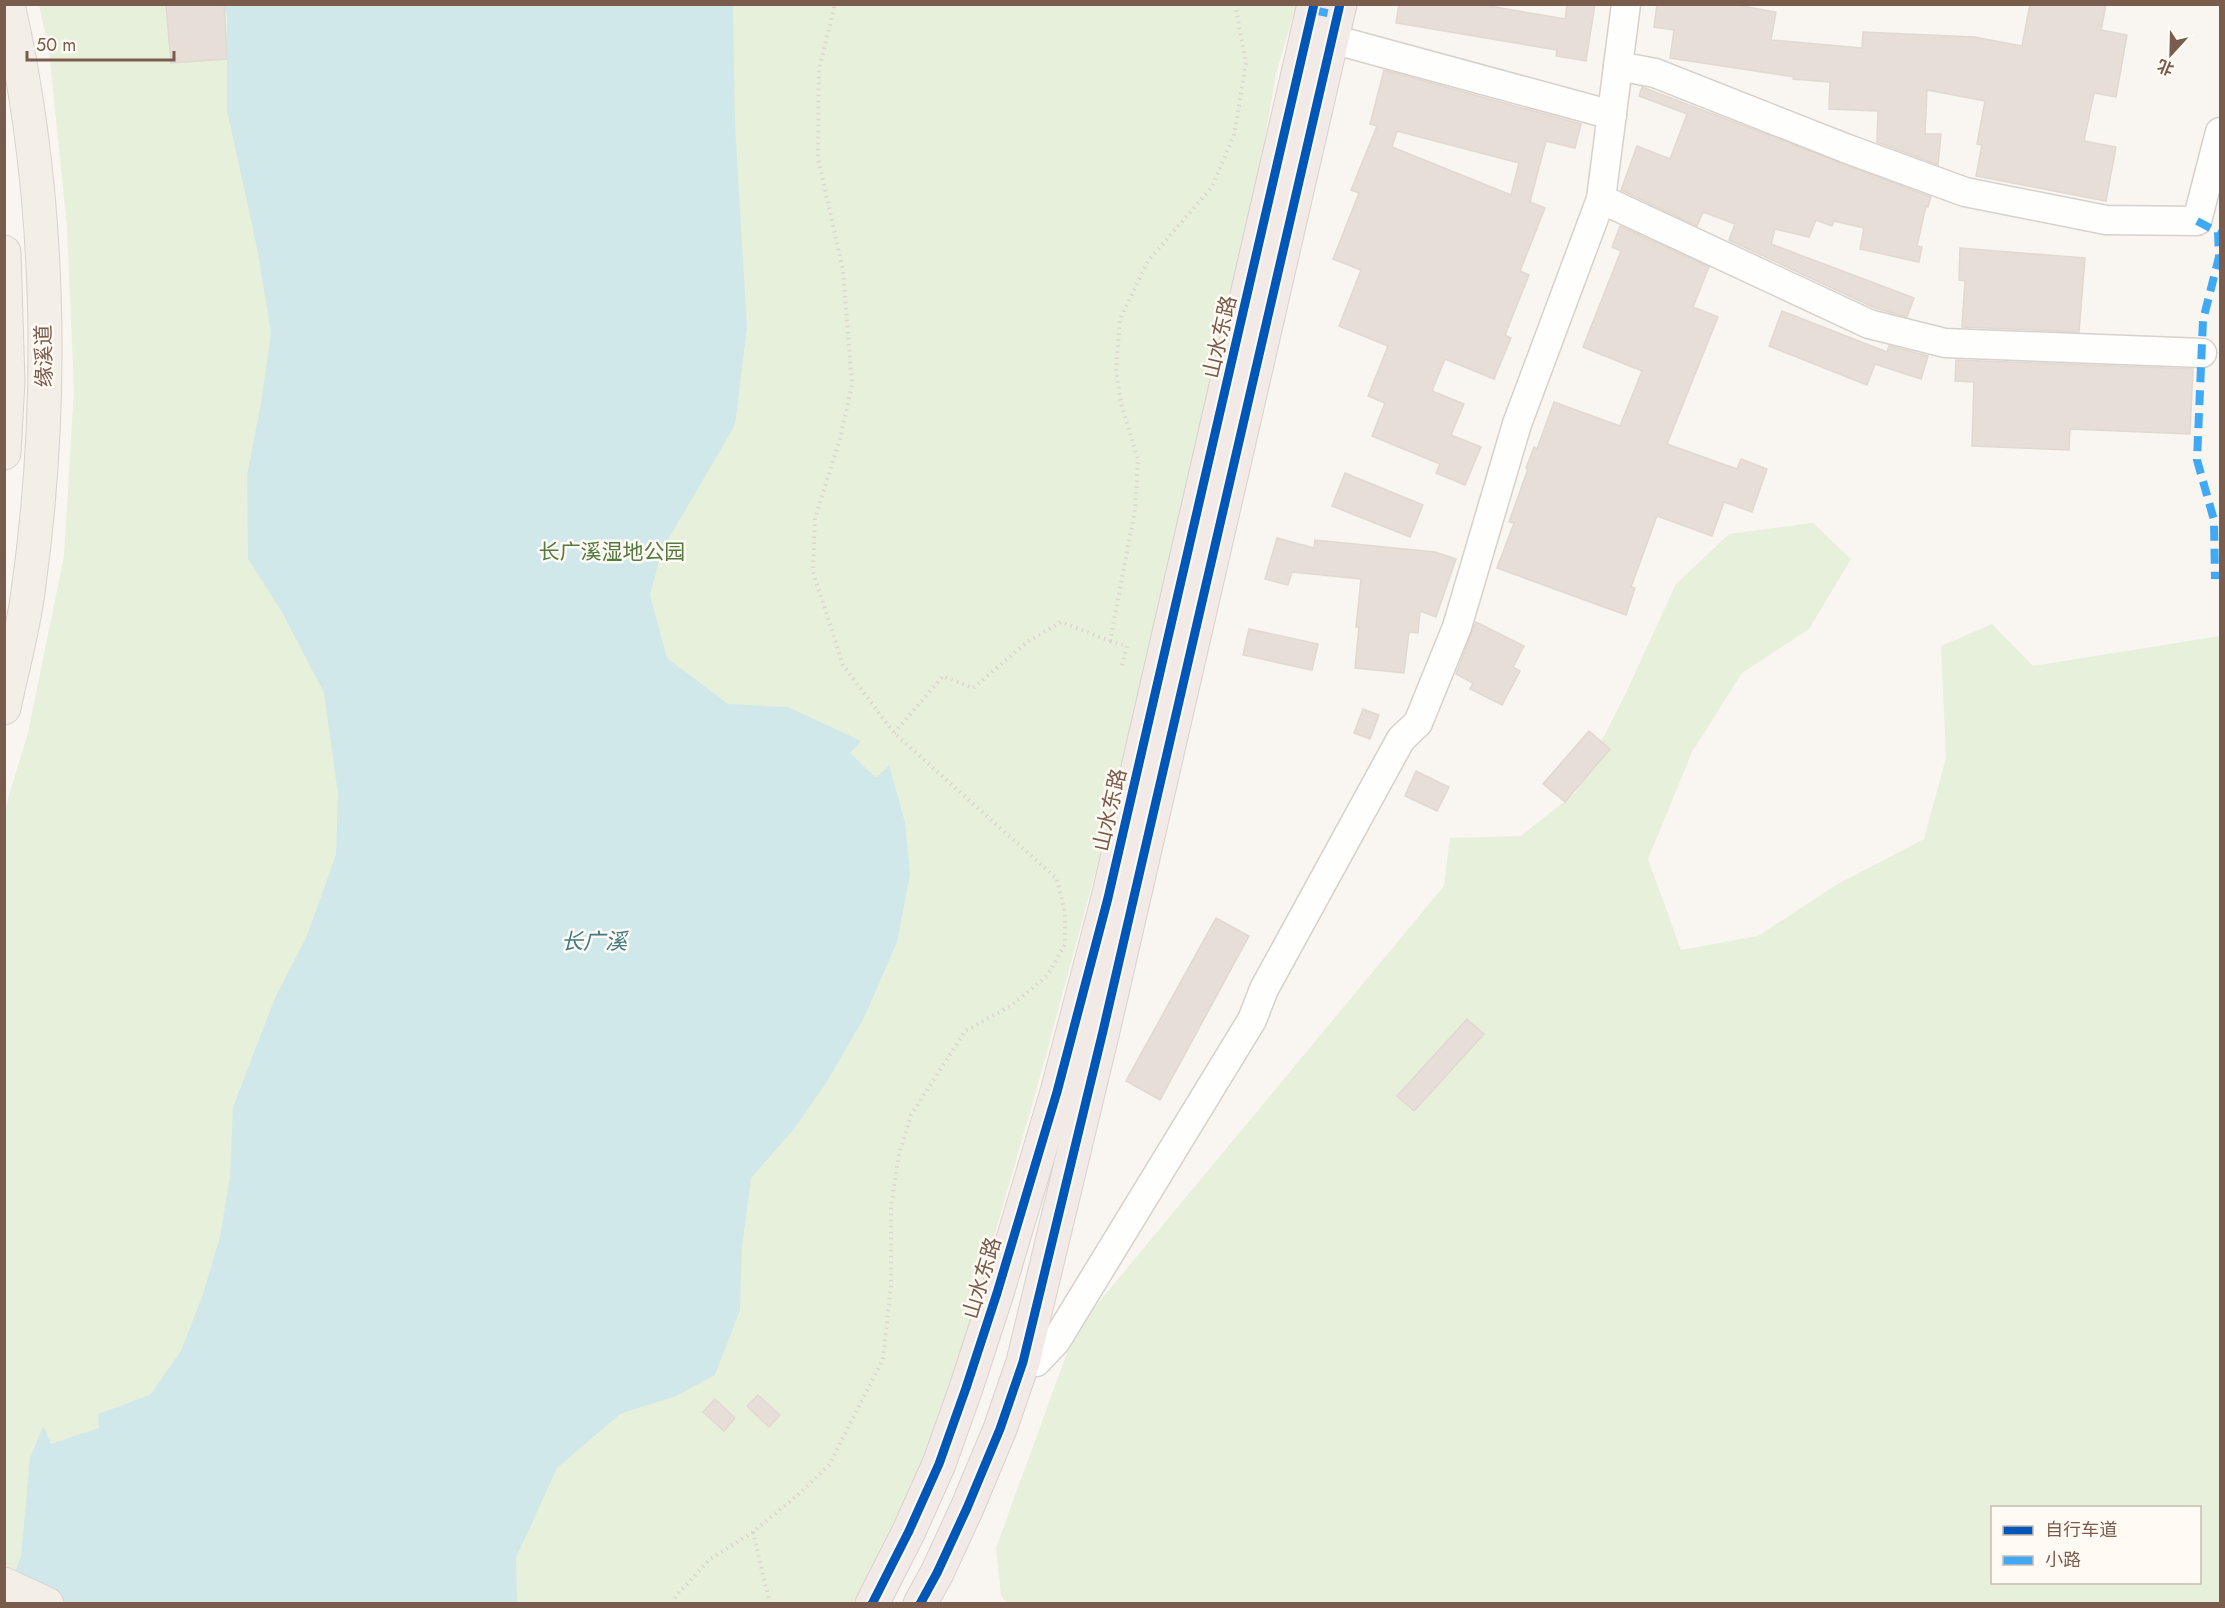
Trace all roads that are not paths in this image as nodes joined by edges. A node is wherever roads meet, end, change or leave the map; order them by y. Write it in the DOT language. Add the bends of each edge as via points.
graph roads {
  1 [pos="8,4"];
  2 [pos="1314,4"];
  3 [pos="1340,4"];
  4 [pos="1626,4"];
  5 [pos="1332,39"];
  6 [pos="1618,66"];
  7 [pos="1612,115"];
  8 [pos="2220,132"];
  9 [pos="1601,199"];
  10 [pos="4,252"];
  11 [pos="2202,353"];
  12 [pos="4,453"];
  13 [pos="4,708"];
  14 [pos="1119,901"];
  15 [pos="1023,1362"];
  16 [pos="4,1584"];
  17 [pos="47,1604"];
  18 [pos="872,1604"];
  19 [pos="920,1604"];
  1 -- 13 [label="main road, 缘溪道" via="32,137 43,288 45,422 28,593"];
  2 -- 14 [label="highway, 山水东路"];
  3 -- 5 [label="highway, 山水东路"];
  4 -- 6 [label="street"];
  5 -- 7 [label="street"];
  5 -- 14 [label="highway, 山水东路"];
  6 -- 7 [label="street"];
  6 -- 8 [label="street" via="1655,73 1965,192 2106,220 2198,221"];
  7 -- 9 [label="street"];
  9 -- 11 [label="street" via="1880,327 1945,343"];
  9 -- 15 [label="street" via="1517,424 1457,627 1418,723 1401,739 1264,989 1252,1020 1056,1341 1036,1362"];
  10 -- 12 [label="main road, 缘溪道" via="8,381"];
  14 -- 15 [label="highway, 山水东路" via="1103,1031"];
  14 -- 18 [label="highway, 山水东路" via="966,1388 939,1464"];
  15 -- 19 [label="highway, 山水东路" via="967,1508"];
  16 -- 17 [label="main road"];
}
